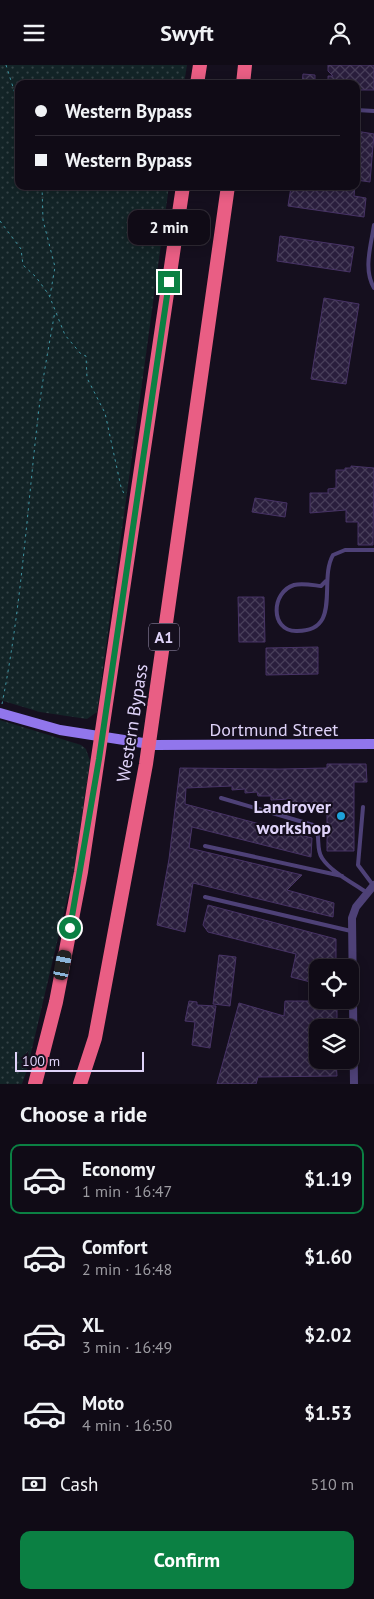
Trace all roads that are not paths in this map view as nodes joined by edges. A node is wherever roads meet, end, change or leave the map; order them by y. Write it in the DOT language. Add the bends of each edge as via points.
graph roads {
  1 [pos="200,65"];
  2 [pos="245,65"];
  3 [pos="198,80"];
  4 [pos="243,80"];
  5 [pos="360,110"];
  6 [pos="374,111"];
  7 [pos="182,190"];
  8 [pos="227,190"];
  9 [pos="374,225"];
  10 [pos="374,289"];
  11 [pos="374,550"];
  12 [pos="326,581"];
  13 [pos="1,708"];
  14 [pos="374,745"];
  15 [pos="221,798"];
  16 [pos="363,807"];
  17 [pos="205,846"];
  18 [pos="344,877"];
  19 [pos="373,885"];
  20 [pos="366,892"];
  21 [pos="205,897"];
  22 [pos="352,931"];
  23 [pos="96,1038"];
  24 [pos="35,1084"];
  25 [pos="80,1084"];
  26 [pos="85,1084"];
  27 [pos="354,1084"];
  1 -- 3 [label="highway"];
  2 -- 4 [label="highway"];
  5 -- 6 [label="lane"];
  7 -- 24 [label="highway, Western Bypass" via="81,872 56,1003"];
  8 -- 23 [label="highway, Western Bypass / A1" via="146,764"];
  9 -- 10 [label="lane" via="368,261 369,281"];
  11 -- 12 [label="lane" via="338,552 330,560"];
  12 -- 12 [label="lane" via="326,614 317,626 301,631 288,631 282,627 277,616 278,596 294,585 321,586"];
  13 -- 14 [label="street, Dortmund Street" via="25,721 125,741 174,745"];
  15 -- 18 [label="lane" via="313,825 318,833 322,858"];
  16 -- 19 [label="lane" via="358,865"];
  17 -- 18 [label="lane"];
  18 -- 20 [label="lane"];
  19 -- 20 [label="street"];
  20 -- 22 [label="street" via="352,918"];
  21 -- 22 [label="lane"];
  22 -- 27 [label="street"];
  23 -- 25 [label="highway, Western Bypass / A1"];
  23 -- 26 [label="highway"];
}
